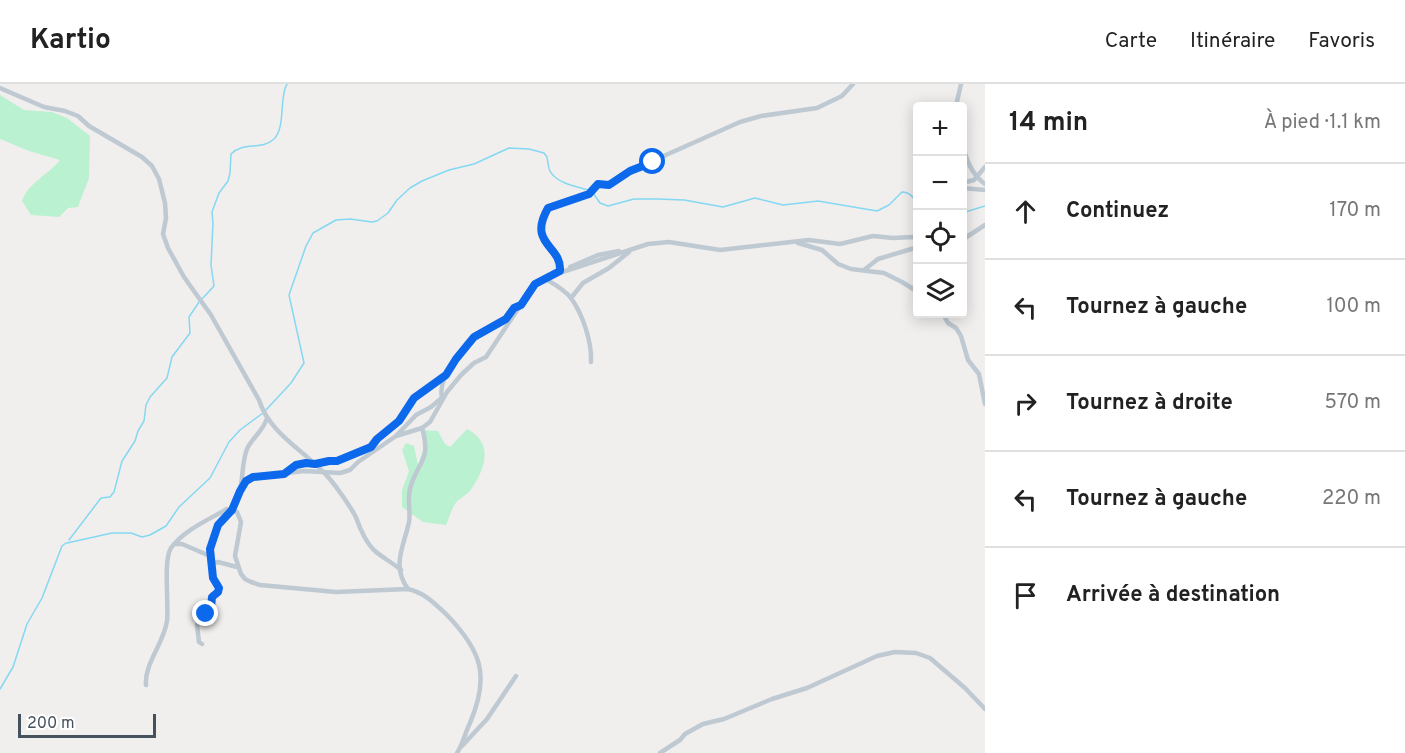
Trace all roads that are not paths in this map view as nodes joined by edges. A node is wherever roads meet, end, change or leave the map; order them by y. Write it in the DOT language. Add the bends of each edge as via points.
graph roads {
  1 [pos="853,84"];
  2 [pos="961,84"];
  3 [pos="0,87"];
  4 [pos="957,102"];
  5 [pos="967,154"];
  6 [pos="985,167"];
  7 [pos="976,177"];
  8 [pos="967,181"];
  9 [pos="985,184"];
  10 [pos="967,188"];
  11 [pos="985,190"];
  12 [pos="985,225"];
  13 [pos="913,237"];
  14 [pos="967,237"];
  15 [pos="794,242"];
  16 [pos="913,248"];
  17 [pos="630,250"];
  18 [pos="863,271"];
  19 [pos="558,272"];
  20 [pos="544,278"];
  21 [pos="913,289"];
  22 [pos="571,298"];
  23 [pos="521,305"];
  24 [pos="945,318"];
  25 [pos="591,362"];
  26 [pos="446,375"];
  27 [pos="447,392"];
  28 [pos="442,398"];
  29 [pos="985,404"];
  30 [pos="265,414"];
  31 [pos="422,428"];
  32 [pos="396,436"];
  33 [pos="382,445"];
  34 [pos="371,447"];
  35 [pos="315,464"];
  36 [pos="323,471"];
  37 [pos="284,474"];
  38 [pos="240,491"];
  39 [pos="232,510"];
  40 [pos="175,544"];
  41 [pos="210,556"];
  42 [pos="211,564"];
  43 [pos="237,567"];
  44 [pos="401,570"];
  45 [pos="408,589"];
  46 [pos="202,644"];
  47 [pos="516,675"];
  48 [pos="146,685"];
  49 [pos="985,709"];
  50 [pos="458,752"];
  51 [pos="660,753"];
  1 -- 19 [label="street" via="842,96 817,108 740,122 630,171 609,185 598,184 592,191 548,208 543,217 542,238 560,261"];
  2 -- 4 [label="street"];
  3 -- 30 [label="street" via="78,116 152,166 164,197 168,248 211,315"];
  5 -- 7 [label="street"];
  6 -- 7 [label="street"];
  7 -- 8 [label="street"];
  7 -- 9 [label="street"];
  10 -- 11 [label="street"];
  12 -- 14 [label="street"];
  13 -- 15 [label="street" via="873,236 840,244"];
  15 -- 17 [label="street" via="720,250 669,242"];
  15 -- 18 [label="street" via="815,247 838,264"];
  16 -- 18 [label="street" via="878,259"];
  17 -- 19 [label="street"];
  17 -- 22 [label="street" via="583,283"];
  18 -- 21 [label="street" via="884,273"];
  19 -- 20 [label="street"];
  20 -- 22 [label="street"];
  20 -- 23 [label="street"];
  22 -- 25 [label="street" via="591,344"];
  23 -- 26 [label="street" via="506,319 474,337"];
  23 -- 27 [label="street" via="486,357 474,363"];
  24 -- 29 [label="street" via="961,336 968,360 979,374"];
  26 -- 28 [label="street"];
  26 -- 34 [label="street" via="414,398 399,421"];
  27 -- 28 [label="street"];
  27 -- 31 [label="street" via="430,422"];
  28 -- 32 [label="street" via="416,415"];
  30 -- 35 [label="street" via="273,428"];
  30 -- 38 [label="street" via="266,423 248,448"];
  31 -- 32 [label="street"];
  31 -- 44 [label="street" via="426,443 423,462 409,490 410,521 400,552"];
  32 -- 33 [label="street"];
  33 -- 34 [label="street"];
  33 -- 36 [label="street" via="350,470"];
  34 -- 35 [label="street" via="337,461"];
  35 -- 36 [label="street"];
  35 -- 37 [label="street" via="296,465"];
  36 -- 37 [label="street"];
  36 -- 44 [label="street" via="374,551"];
  37 -- 38 [label="street" via="253,477"];
  38 -- 39 [label="street"];
  39 -- 40 [label="street" via="227,509"];
  39 -- 41 [label="street" via="218,525"];
  39 -- 43 [label="street" via="241,522 235,547"];
  40 -- 41 [label="street"];
  40 -- 48 [label="street" via="169,551 167,622 145,674"];
  41 -- 42 [label="street"];
  42 -- 43 [label="street"];
  42 -- 46 [label="street" via="219,588 198,625"];
  43 -- 45 [label="street" via="245,579 260,585 336,592"];
  44 -- 45 [label="street"];
  45 -- 50 [label="street" via="418,591 439,607 477,656 481,689"];
  47 -- 50 [label="street" via="487,719"];
  49 -- 51 [label="street" via="930,658 895,652 703,724"];
}
